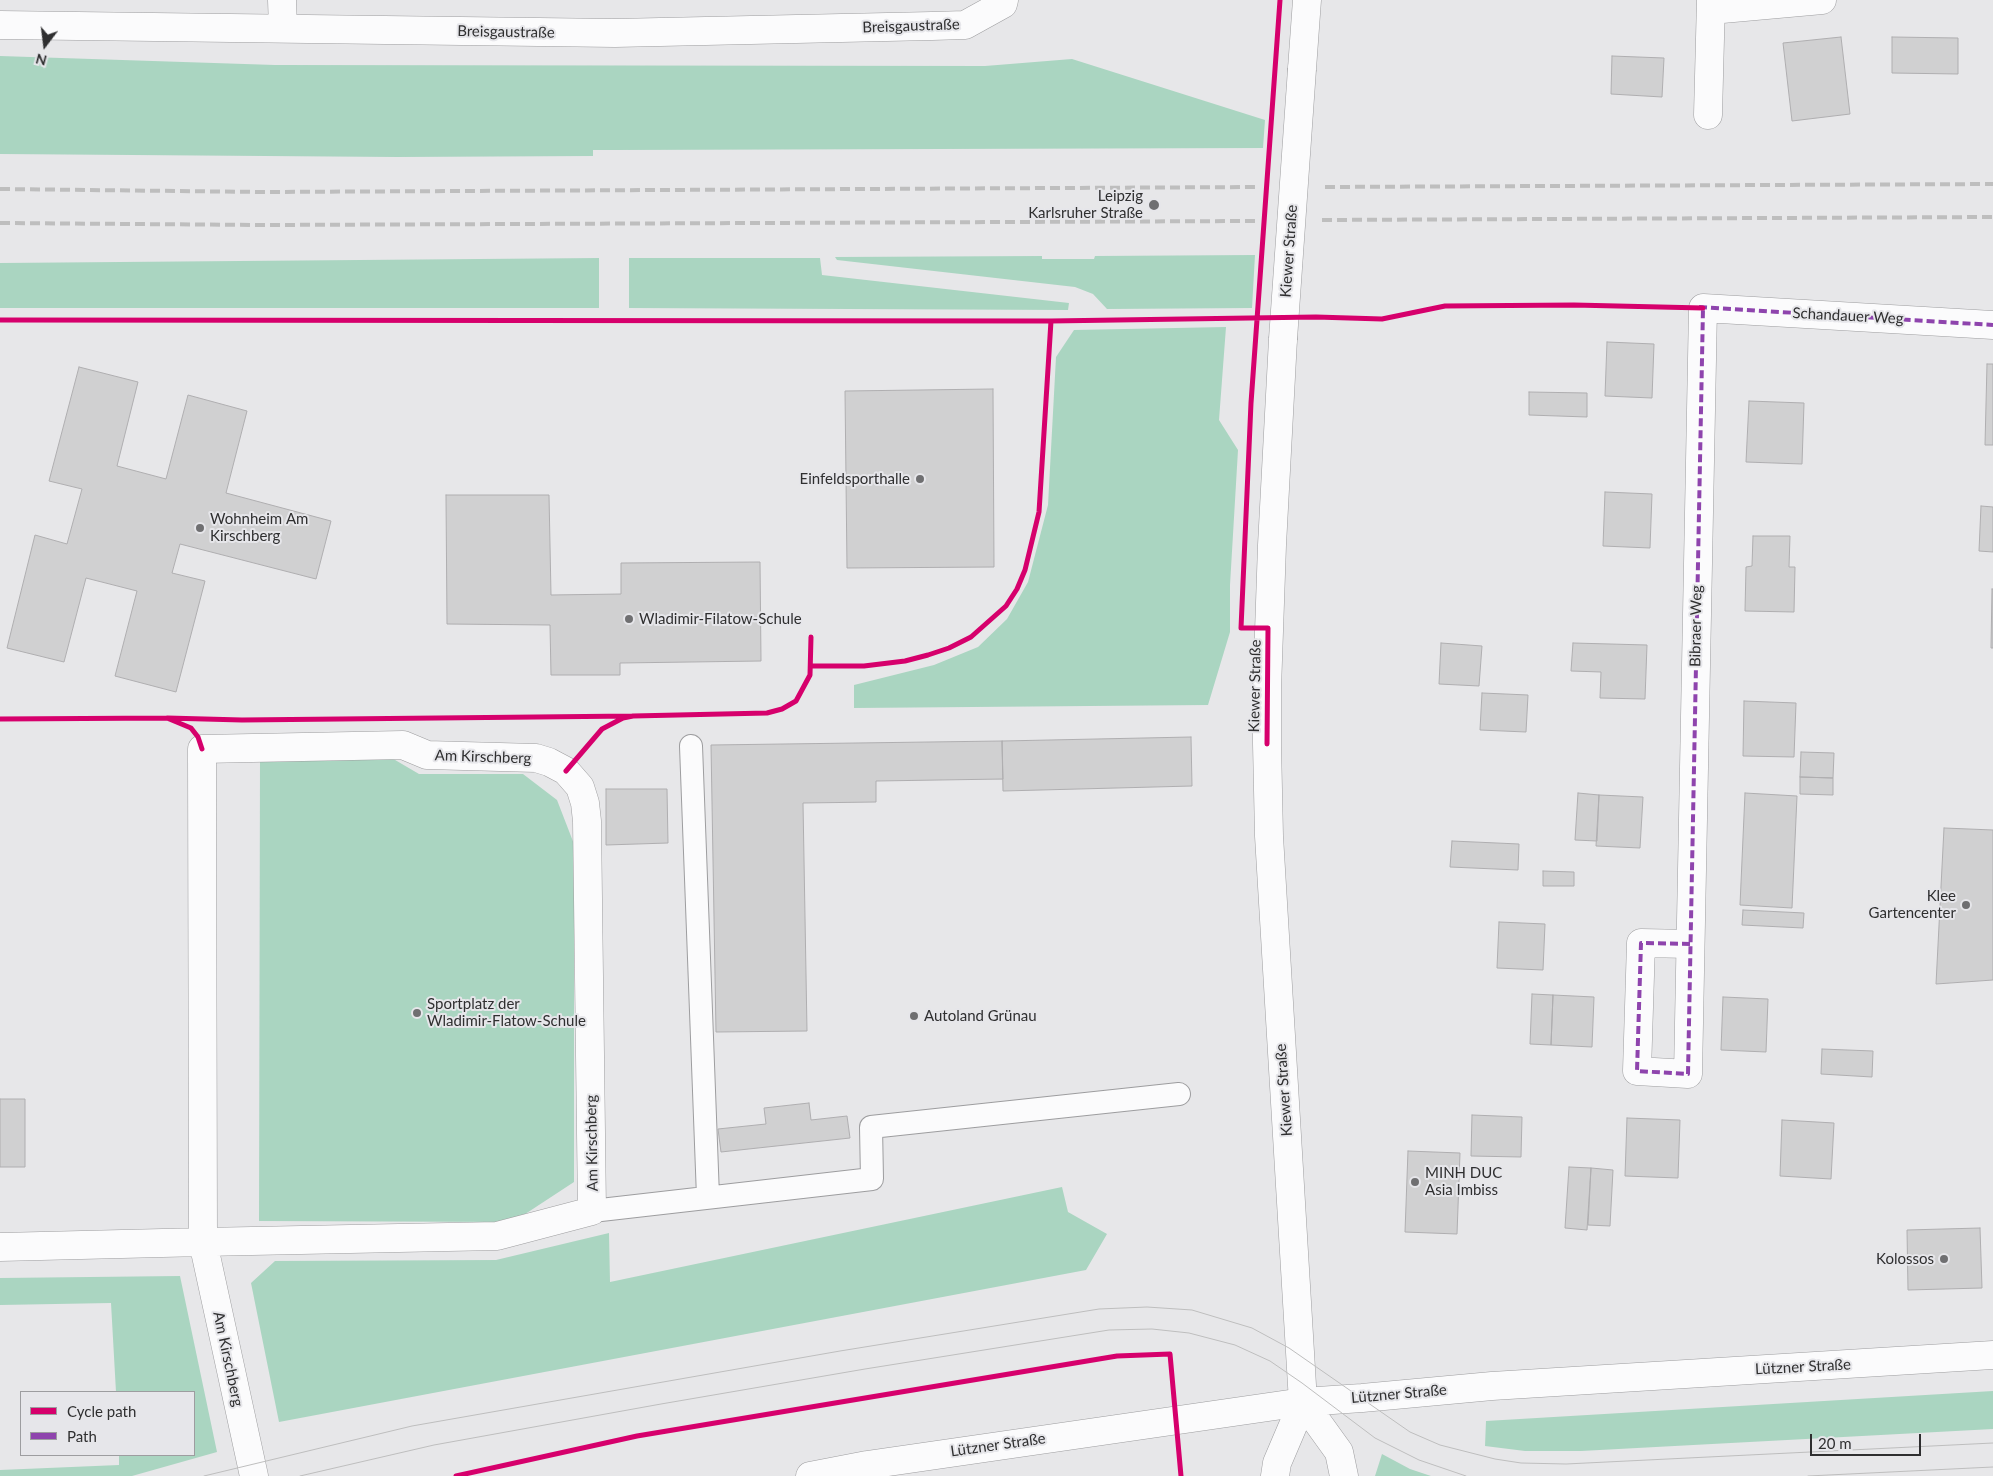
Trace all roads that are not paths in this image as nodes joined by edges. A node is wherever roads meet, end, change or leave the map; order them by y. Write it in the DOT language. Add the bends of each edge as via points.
graph roads {
  1 [pos="282,0"];
  2 [pos="1004,0"];
  3 [pos="1307,0"];
  4 [pos="1822,0"];
  5 [pos="1711,5"];
  6 [pos="0,25"];
  7 [pos="283,28"];
  8 [pos="1708,115"];
  9 [pos="1703,308"];
  10 [pos="1993,325"];
  11 [pos="692,746"];
  12 [pos="1690,944"];
  13 [pos="1179,1094"];
  14 [pos="708,1197"];
  15 [pos="592,1210"];
  16 [pos="203,1242"];
  17 [pos="0,1247"];
  18 [pos="1993,1355"];
  19 [pos="1303,1402"];
  20 [pos="254,1476"];
  21 [pos="810,1476"];
  22 [pos="1275,1476"];
  23 [pos="1344,1476"];
  1 -- 7 [label="street"];
  2 -- 7 [label="street, Breisgaustraße" via="1003,4 965,25 614,33"];
  3 -- 19 [label="street, Kiewer Straße, bridge" via="1283,339 1267,689 1274,924"];
  4 -- 5 [label="street"];
  5 -- 8 [label="street"];
  6 -- 7 [label="street, Breisgaustraße"];
  9 -- 10 [label="street, Schandauer Weg"];
  9 -- 12 [label="street, Bibraer Weg"];
  11 -- 14 [label="lane"];
  12 -- 12 [label="street, Bibraer Weg" via="1688,1074 1637,1071 1641,943"];
  13 -- 14 [label="lane" via="871,1127 872,1179"];
  14 -- 15 [label="lane"];
  15 -- 16 [label="street, Am Kirschberg" via="497,1236"];
  15 -- 16 [label="street, Am Kirschberg" via="588,838 585,803 574,778 561,766 536,758 427,754 403,745 202,749"];
  16 -- 17 [label="street, Am Kirschberg"];
  16 -- 20 [label="street, Am Kirschberg"];
  18 -- 19 [label="street, Lützner Straße" via="1492,1386"];
  19 -- 21 [label="street, Lützner Straße" via="877,1463"];
  19 -- 22 [label="street, Kiewer Straße" via="1277,1463"];
  19 -- 23 [label="street" via="1339,1452"];
}
